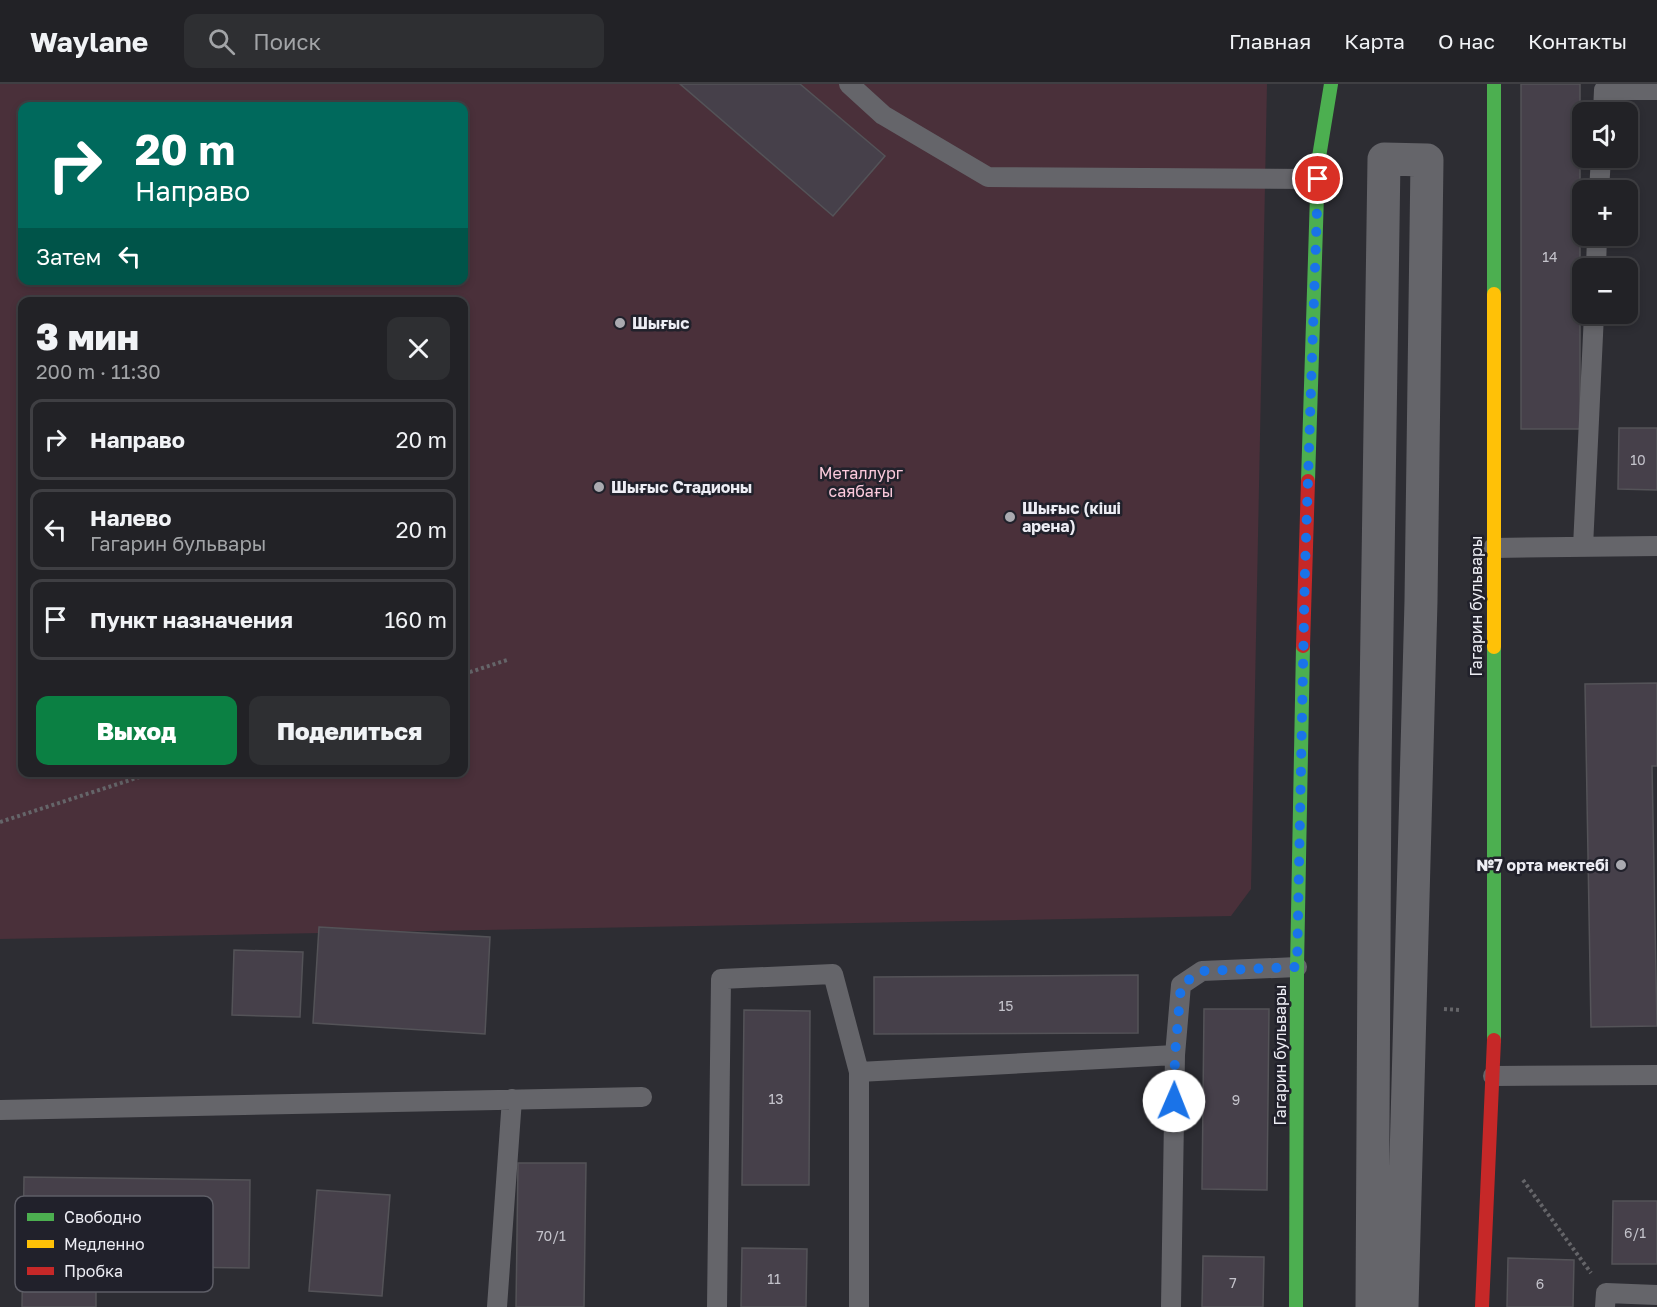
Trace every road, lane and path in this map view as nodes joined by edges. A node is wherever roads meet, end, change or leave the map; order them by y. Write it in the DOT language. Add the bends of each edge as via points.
graph roads {
  1 [pos="849,84"];
  2 [pos="1331,84"];
  3 [pos="1494,84"];
  4 [pos="1604,87"];
  5 [pos="1657,90"];
  6 [pos="1603,102"];
  7 [pos="1318,179"];
  8 [pos="1594,324"];
  9 [pos="1657,546"];
  10 [pos="1583,547"];
  11 [pos="1493,548"];
  12 [pos="1421,601"];
  13 [pos="1378,602"];
  14 [pos="507,660"];
  15 [pos="468,673"];
  16 [pos="140,777"];
  17 [pos="0,822"];
  18 [pos="1297,967"];
  19 [pos="1175,1055"];
  20 [pos="859,1072"];
  21 [pos="1657,1075"];
  22 [pos="1493,1076"];
  23 [pos="642,1097"];
  24 [pos="512,1099"];
  25 [pos="0,1110"];
  26 [pos="1490,1136"];
  27 [pos="1657,1295"];
  28 [pos="1605,1300"];
  29 [pos="497,1307"];
  30 [pos="717,1307"];
  31 [pos="859,1307"];
  32 [pos="1171,1307"];
  33 [pos="1296,1307"];
  34 [pos="1372,1307"];
  35 [pos="1402,1307"];
  36 [pos="1482,1307"];
  1 -- 7 [label="lane" via="883,115 988,177"];
  2 -- 7 [label="main road, Гагарин бульвары"];
  3 -- 11 [label="main road, Гагарин бульвары"];
  4 -- 5 [label="lane"];
  4 -- 6 [label="lane"];
  7 -- 18 [label="main road, Гагарин бульвары"];
  8 -- 10 [label="lane"];
  9 -- 10 [label="lane"];
  10 -- 11 [label="lane"];
  11 -- 22 [label="main road, Гагарин бульвары"];
  12 -- 13 [label="street"];
  12 -- 13 [label="street" via="1427,160 1383,159"];
  12 -- 35 [label="street"];
  13 -- 34 [label="street"];
  14 -- 15 [label="path"];
  16 -- 17 [label="path"];
  18 -- 19 [label="lane" via="1202,971 1181,985"];
  18 -- 33 [label="main road, Гагарин бульвары"];
  19 -- 20 [label="lane"];
  19 -- 32 [label="lane"];
  20 -- 30 [label="lane" via="833,974 721,979"];
  20 -- 31 [label="lane"];
  21 -- 22 [label="lane"];
  22 -- 26 [label="main road, Гагарин бульвары"];
  23 -- 24 [label="lane"];
  24 -- 25 [label="lane"];
  24 -- 29 [label="lane"];
  26 -- 28 [label="path"];
  26 -- 36 [label="main road, Гагарин бульвары"];
  27 -- 28 [label="lane"];
}
